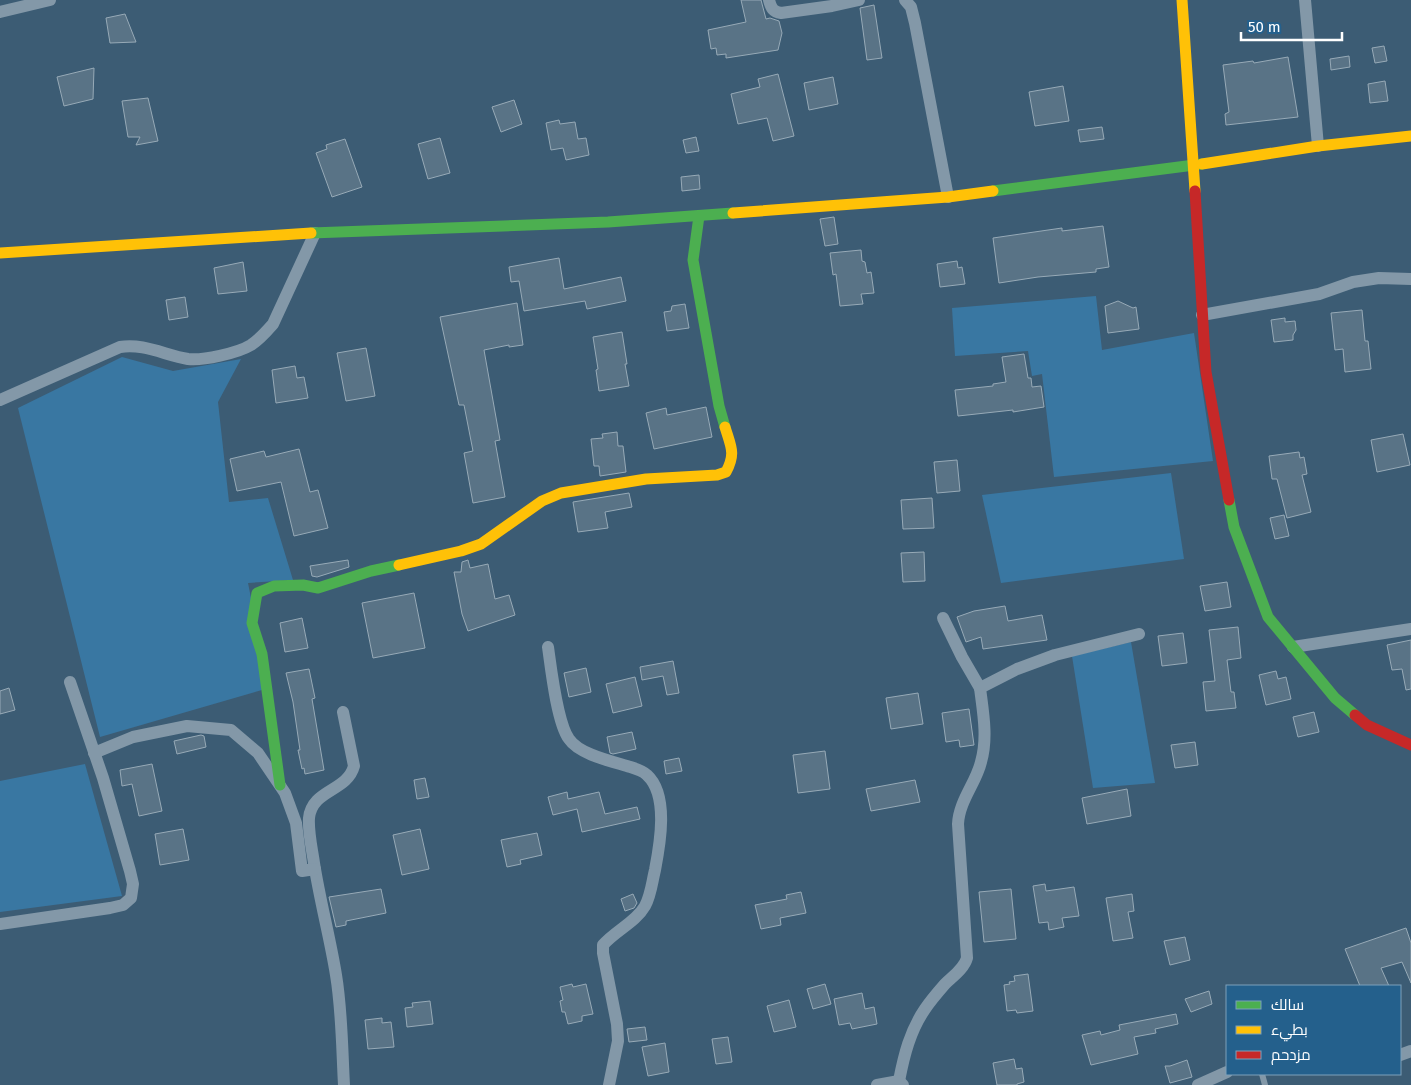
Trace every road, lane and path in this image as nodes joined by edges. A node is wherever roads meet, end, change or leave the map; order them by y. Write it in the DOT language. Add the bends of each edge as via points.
graph roads {
  1 [pos="50,0"];
  2 [pos="768,0"];
  3 [pos="860,0"];
  4 [pos="904,0"];
  5 [pos="1182,0"];
  6 [pos="1305,0"];
  7 [pos="0,12"];
  8 [pos="1411,136"];
  9 [pos="1318,146"];
  10 [pos="1193,165"];
  11 [pos="948,197"];
  12 [pos="698,216"];
  13 [pos="315,234"];
  14 [pos="0,253"];
  15 [pos="1411,279"];
  16 [pos="1202,314"];
  17 [pos="0,400"];
  18 [pos="943,618"];
  19 [pos="1411,629"];
  20 [pos="1139,634"];
  21 [pos="548,647"];
  22 [pos="1293,647"];
  23 [pos="70,682"];
  24 [pos="980,688"];
  25 [pos="343,712"];
  26 [pos="1411,745"];
  27 [pos="94,753"];
  28 [pos="280,785"];
  29 [pos="315,869"];
  30 [pos="0,924"];
  31 [pos="1226,1072"];
  32 [pos="901,1083"];
  33 [pos="344,1085"];
  34 [pos="609,1085"];
  35 [pos="877,1085"];
  36 [pos="1198,1085"];
  1 -- 7 [label="street"];
  2 -- 3 [label="street" via="772,9 781,13"];
  4 -- 11 [label="street" via="911,7 915,23"];
  5 -- 10 [label="street"];
  6 -- 9 [label="street"];
  8 -- 9 [label="street"];
  9 -- 10 [label="street"];
  10 -- 11 [label="street"];
  10 -- 16 [label="street"];
  11 -- 12 [label="street"];
  12 -- 13 [label="street"];
  12 -- 28 [label="street" via="693,260 719,406 732,449 732,460 726,472 646,479 561,493 542,500 481,544 461,551 371,571 318,588 303,584 274,586 257,593 252,623 262,654"];
  13 -- 14 [label="street"];
  13 -- 17 [label="street" via="273,324 249,346 198,359 133,346 120,347"];
  15 -- 16 [label="street" via="1380,278 1353,282 1319,294"];
  16 -- 22 [label="street" via="1206,372 1234,527 1268,617"];
  18 -- 24 [label="street"];
  19 -- 22 [label="street"];
  20 -- 24 [label="street" via="1055,655"];
  21 -- 34 [label="street" via="553,685 569,740 578,748 647,775 656,788 662,816 660,844 644,908 603,945 618,1041"];
  22 -- 26 [label="street" via="1334,698 1367,725"];
  23 -- 27 [label="street"];
  24 -- 32 [label="street" via="984,742 982,761 959,814 958,824 965,964 920,1016 905,1049"];
  25 -- 29 [label="street" via="354,766 347,779 318,798 313,806 309,818"];
  27 -- 28 [label="street" via="133,737 187,726 231,730 258,754"];
  27 -- 30 [label="street" via="130,871 133,884 131,898 123,905 110,908"];
  28 -- 29 [label="street" via="296,822 302,871"];
  29 -- 33 [label="street" via="336,976"];
  31 -- 36 [label="street"];
  32 -- 35 [label="street"];
}
